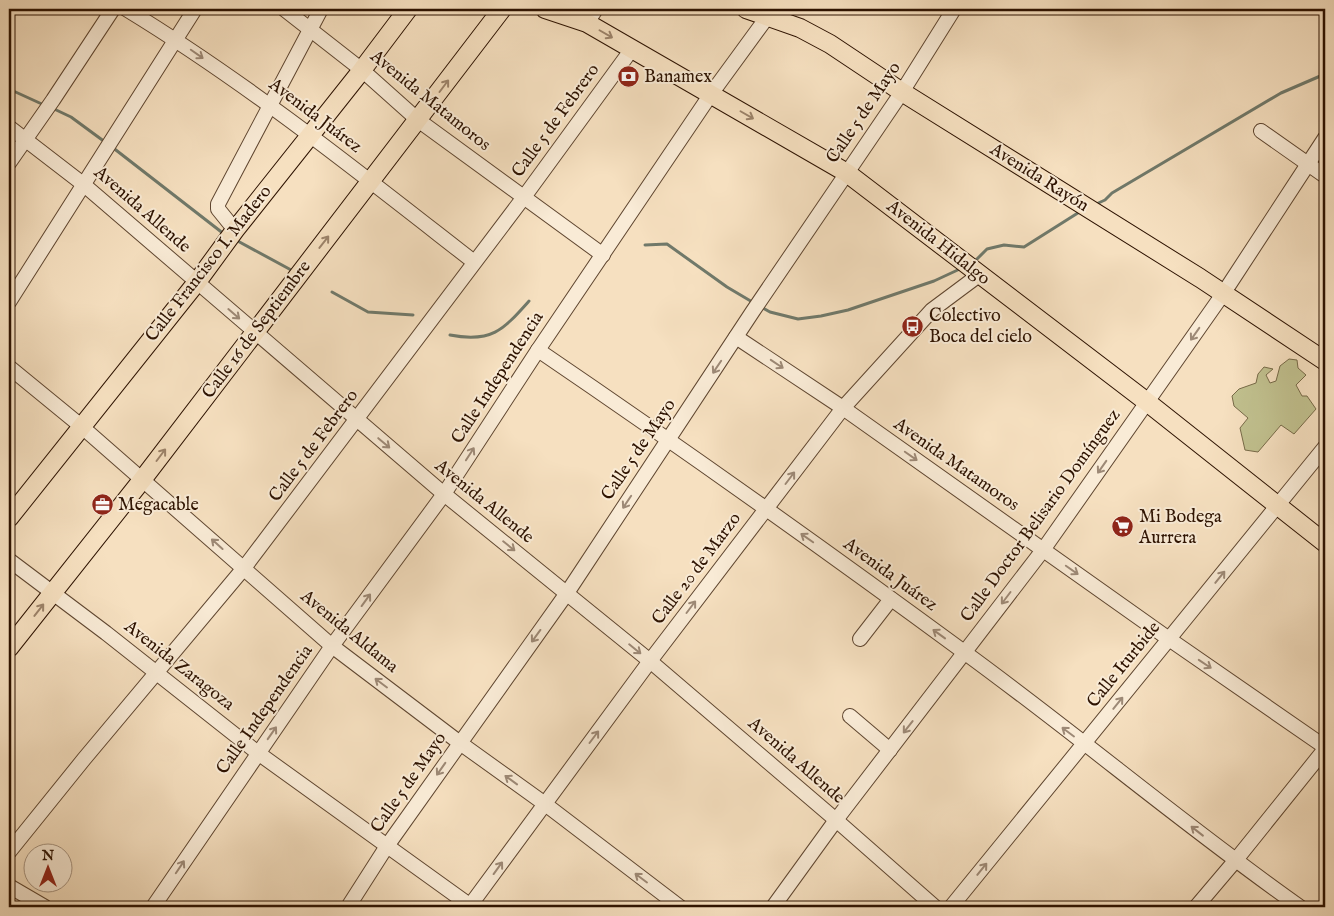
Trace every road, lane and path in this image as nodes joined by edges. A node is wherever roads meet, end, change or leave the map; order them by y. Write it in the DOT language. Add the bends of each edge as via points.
graph roads {
  1 [pos="113,9"];
  2 [pos="126,9"];
  3 [pos="195,9"];
  4 [pos="284,9"];
  5 [pos="321,9"];
  6 [pos="408,9"];
  7 [pos="502,9"];
  8 [pos="545,9"];
  9 [pos="746,9"];
  10 [pos="954,9"];
  11 [pos="591,16"];
  12 [pos="768,16"];
  13 [pos="310,30"];
  14 [pos="175,39"];
  15 [pos="632,49"];
  16 [pos="362,70"];
  17 [pos="902,92"];
  18 [pos="711,94"];
  19 [pos="270,106"];
  20 [pos="418,120"];
  21 [pos="9,126"];
  22 [pos="1260,131"];
  23 [pos="29,134"];
  24 [pos="310,135"];
  25 [pos="1325,138"];
  26 [pos="9,163"];
  27 [pos="1308,164"];
  28 [pos="847,173"];
  29 [pos="1325,176"];
  30 [pos="371,181"];
  31 [pos="83,184"];
  32 [pos="524,197"];
  33 [pos="234,233"];
  34 [pos="603,254"];
  35 [pos="474,262"];
  36 [pos="978,274"];
  37 [pos="197,282"];
  38 [pos="1223,294"];
  39 [pos="9,302"];
  40 [pos="255,332"];
  41 [pos="736,337"];
  42 [pos="538,350"];
  43 [pos="1325,361"];
  44 [pos="9,367"];
  45 [pos="1147,402"];
  46 [pos="843,408"];
  47 [pos="357,420"];
  48 [pos="81,426"];
  49 [pos="669,439"];
  50 [pos="1325,447"];
  51 [pos="142,480"];
  52 [pos="444,494"];
  53 [pos="1278,505"];
  54 [pos="766,510"];
  55 [pos="9,518"];
  56 [pos="1325,543"];
  57 [pos="1043,550"];
  58 [pos="9,560"];
  59 [pos="244,568"];
  60 [pos="52,592"];
  61 [pos="567,593"];
  62 [pos="890,599"];
  63 [pos="1169,639"];
  64 [pos="860,640"];
  65 [pos="332,646"];
  66 [pos="9,648"];
  67 [pos="965,653"];
  68 [pos="650,661"];
  69 [pos="157,673"];
  70 [pos="850,716"];
  71 [pos="460,743"];
  72 [pos="1084,744"];
  73 [pos="1325,748"];
  74 [pos="890,750"];
  75 [pos="258,753"];
  76 [pos="544,804"];
  77 [pos="836,820"];
  78 [pos="387,846"];
  79 [pos="9,852"];
  80 [pos="1235,861"];
  81 [pos="9,886"];
  82 [pos="45,907"];
  83 [pos="153,907"];
  84 [pos="348,907"];
  85 [pos="470,907"];
  86 [pos="680,907"];
  87 [pos="774,907"];
  88 [pos="935,907"];
  89 [pos="951,907"];
  90 [pos="1196,907"];
  91 [pos="1300,907"];
  1 -- 23 [label="street"];
  2 -- 14 [label="street, Avenida Juárez"];
  3 -- 14 [label="street"];
  4 -- 13 [label="street, Avenida Matamoros"];
  5 -- 13 [label="street"];
  6 -- 16 [label="main road, Calle Francisco I. Madero"];
  20 -- 7 [label="main road, Calle 16 de Septiembre, one-way"];
  8 -- 11 [label="main road, Avenida Hidalgo"];
  9 -- 12 [label="main road, Avenida Rayón"];
  10 -- 17 [label="street, Calle 5 de Mayo"];
  11 -- 15 [label="main road, Avenida Hidalgo, one-way"];
  12 -- 17 [label="main road, Avenida Rayón" via="830,44"];
  12 -- 18 [label="street, Calle Independencia"];
  13 -- 16 [label="street, Avenida Matamoros"];
  13 -- 19 [label="street"];
  14 -- 19 [label="street, Avenida Juárez, one-way"];
  14 -- 31 [label="street"];
  15 -- 18 [label="main road, Avenida Hidalgo"];
  15 -- 32 [label="street, Calle 5 de Febrero"];
  16 -- 20 [label="street, Avenida Matamoros"];
  16 -- 24 [label="main road, Calle Francisco I. Madero"];
  17 -- 28 [label="street, Calle 5 de Mayo"];
  17 -- 38 [label="main road, Avenida Rayón"];
  18 -- 28 [label="main road, Avenida Hidalgo, one-way"];
  18 -- 34 [label="street, Calle Independencia"];
  19 -- 24 [label="street, Avenida Juárez"];
  19 -- 33 [label="street" via="217,206"];
  20 -- 30 [label="main road, Calle 16 de Septiembre"];
  20 -- 32 [label="street, Avenida Matamoros"];
  21 -- 23 [label="street, Avenida Allende"];
  22 -- 27 [label="street"];
  23 -- 26 [label="street"];
  23 -- 31 [label="street, Avenida Allende"];
  24 -- 30 [label="street, Avenida Juárez"];
  24 -- 33 [label="main road, Calle Francisco I. Madero"];
  25 -- 27 [label="street, Calle Doctor Belisario Domínguez"];
  27 -- 29 [label="street"];
  27 -- 38 [label="street, Calle Doctor Belisario Domínguez"];
  28 -- 36 [label="main road, Avenida Hidalgo"];
  28 -- 41 [label="street, Calle 5 de Mayo"];
  30 -- 35 [label="street, Avenida Juárez"];
  40 -- 30 [label="main road, Calle 16 de Septiembre, one-way"];
  31 -- 37 [label="street, Avenida Allende"];
  31 -- 39 [label="street"];
  32 -- 34 [label="street, Avenida Matamoros"];
  32 -- 35 [label="street, Calle 5 de Febrero"];
  33 -- 37 [label="main road, Calle Francisco I. Madero"];
  34 -- 42 [label="street, Calle Independencia"];
  35 -- 47 [label="street, Calle 5 de Febrero"];
  36 -- 45 [label="main road, Avenida Hidalgo"];
  36 -- 46 [label="street, Calle 20 de Marzo" via="932,310"];
  37 -- 40 [label="street, Avenida Allende, one-way"];
  37 -- 48 [label="main road, Calle Francisco I. Madero"];
  38 -- 43 [label="main road, Avenida Rayón"];
  38 -- 45 [label="street, Calle Doctor Belisario Domínguez, one-way"];
  40 -- 47 [label="street, Avenida Allende"];
  51 -- 40 [label="main road, Calle 16 de Septiembre, one-way"];
  41 -- 46 [label="street, Avenida Matamoros, one-way"];
  41 -- 49 [label="street, Calle 5 de Mayo, one-way"];
  42 -- 49 [label="street, Avenida Juárez"];
  52 -- 42 [label="street, Calle Independencia, one-way"];
  44 -- 48 [label="street, Avenida Aldama"];
  45 -- 53 [label="main road, Avenida Hidalgo"];
  45 -- 57 [label="street, Calle Doctor Belisario Domínguez, one-way"];
  54 -- 46 [label="street, Calle 20 de Marzo, one-way"];
  46 -- 57 [label="street, Avenida Matamoros, one-way"];
  47 -- 52 [label="street, Avenida Allende, one-way"];
  47 -- 59 [label="street, Calle 5 de Febrero"];
  48 -- 51 [label="street, Avenida Aldama"];
  48 -- 55 [label="main road, Calle Francisco I. Madero"];
  49 -- 54 [label="street, Avenida Juárez"];
  49 -- 61 [label="street, Calle 5 de Mayo, one-way"];
  50 -- 53 [label="street, Calle Iturbide"];
  59 -- 51 [label="street, Avenida Aldama, one-way"];
  51 -- 60 [label="main road, Calle 16 de Septiembre"];
  52 -- 61 [label="street, Avenida Allende, one-way"];
  65 -- 52 [label="street, Calle Independencia, one-way"];
  53 -- 56 [label="main road, Avenida Hidalgo"];
  63 -- 53 [label="street, Calle Iturbide, one-way"];
  62 -- 54 [label="street, Avenida Juárez, one-way"];
  68 -- 54 [label="street, Calle 20 de Marzo, one-way"];
  57 -- 63 [label="street, Avenida Matamoros, one-way"];
  57 -- 67 [label="street, Calle Doctor Belisario Domínguez, one-way"];
  58 -- 60 [label="street, Avenida Zaragoza"];
  59 -- 65 [label="street, Avenida Aldama"];
  59 -- 69 [label="street, Calle 5 de Febrero"];
  66 -- 60 [label="main road, Calle 16 de Septiembre, one-way"];
  60 -- 69 [label="street, Avenida Zaragoza"];
  61 -- 68 [label="street, Avenida Allende, one-way"];
  61 -- 71 [label="street, Calle 5 de Mayo, one-way"];
  62 -- 64 [label="street"];
  67 -- 62 [label="street, Avenida Juárez, one-way"];
  72 -- 63 [label="street, Calle Iturbide, one-way"];
  63 -- 73 [label="street, Avenida Matamoros, one-way"];
  71 -- 65 [label="street, Avenida Aldama, one-way"];
  75 -- 65 [label="street, Calle Independencia, one-way"];
  72 -- 67 [label="street, Avenida Juárez, one-way"];
  67 -- 74 [label="street, Calle Doctor Belisario Domínguez, one-way"];
  76 -- 68 [label="street, Calle 20 de Marzo, one-way"];
  68 -- 77 [label="street, Avenida Allende"];
  69 -- 75 [label="street, Avenida Zaragoza"];
  69 -- 79 [label="street, Calle 5 de Febrero"];
  70 -- 74 [label="street"];
  76 -- 71 [label="street, Avenida Aldama, one-way"];
  71 -- 78 [label="street, Calle 5 de Mayo, one-way"];
  80 -- 72 [label="street, Avenida Juárez, one-way"];
  89 -- 72 [label="street, Calle Iturbide, one-way"];
  73 -- 80 [label="street"];
  74 -- 77 [label="street, Calle Doctor Belisario Domínguez"];
  75 -- 78 [label="street, Avenida Zaragoza"];
  83 -- 75 [label="street, Calle Independencia, one-way"];
  85 -- 76 [label="street, Calle 20 de Marzo, one-way"];
  86 -- 76 [label="street, Avenida Aldama, one-way"];
  77 -- 87 [label="street, Calle Doctor Belisario Domínguez"];
  77 -- 88 [label="street, Avenida Allende"];
  78 -- 84 [label="street, Calle 5 de Mayo"];
  78 -- 85 [label="street, Avenida Zaragoza"];
  80 -- 90 [label="street"];
  80 -- 91 [label="street, Avenida Juárez"];
  81 -- 82 [label="street"];
}
